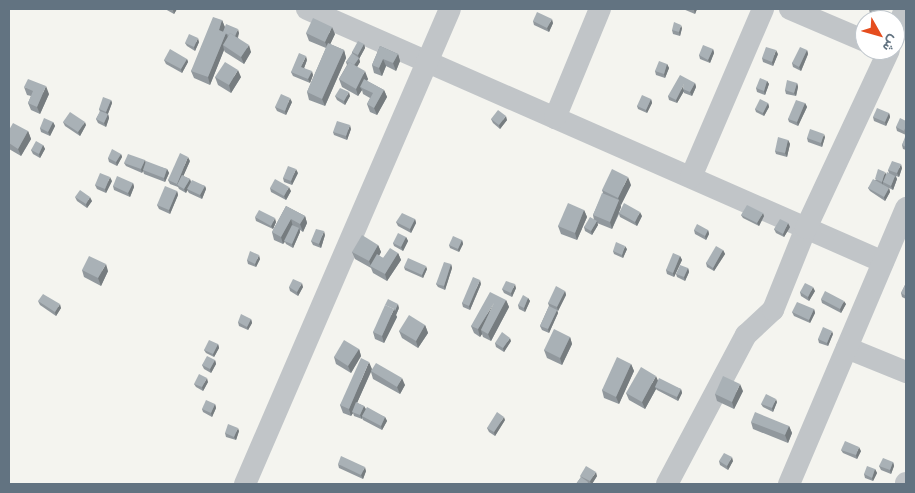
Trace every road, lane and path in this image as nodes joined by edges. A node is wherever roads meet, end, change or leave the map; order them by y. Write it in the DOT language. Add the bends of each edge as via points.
graph roads {
  1 [pos="307,9"];
  2 [pos="450,9"];
  3 [pos="600,9"];
  4 [pos="762,9"];
  5 [pos="790,9"];
  6 [pos="855,37"];
  7 [pos="426,59"];
  8 [pos="888,60"];
  9 [pos="555,118"];
  10 [pos="691,178"];
  11 [pos="905,213"];
  12 [pos="806,228"];
  13 [pos="884,262"];
  14 [pos="847,348"];
  15 [pos="906,372"];
  16 [pos="245,484"];
  17 [pos="667,484"];
  18 [pos="789,484"];
  1 -- 7 [label="street"];
  2 -- 7 [label="street"];
  3 -- 9 [label="street"];
  4 -- 10 [label="street"];
  5 -- 6 [label="street"];
  7 -- 9 [label="street"];
  7 -- 16 [label="street"];
  8 -- 12 [label="street"];
  9 -- 10 [label="street"];
  10 -- 12 [label="street"];
  11 -- 13 [label="street"];
  12 -- 13 [label="street"];
  12 -- 17 [label="street" via="773,310 746,335"];
  13 -- 14 [label="street"];
  14 -- 15 [label="street"];
  14 -- 18 [label="street"];
}
